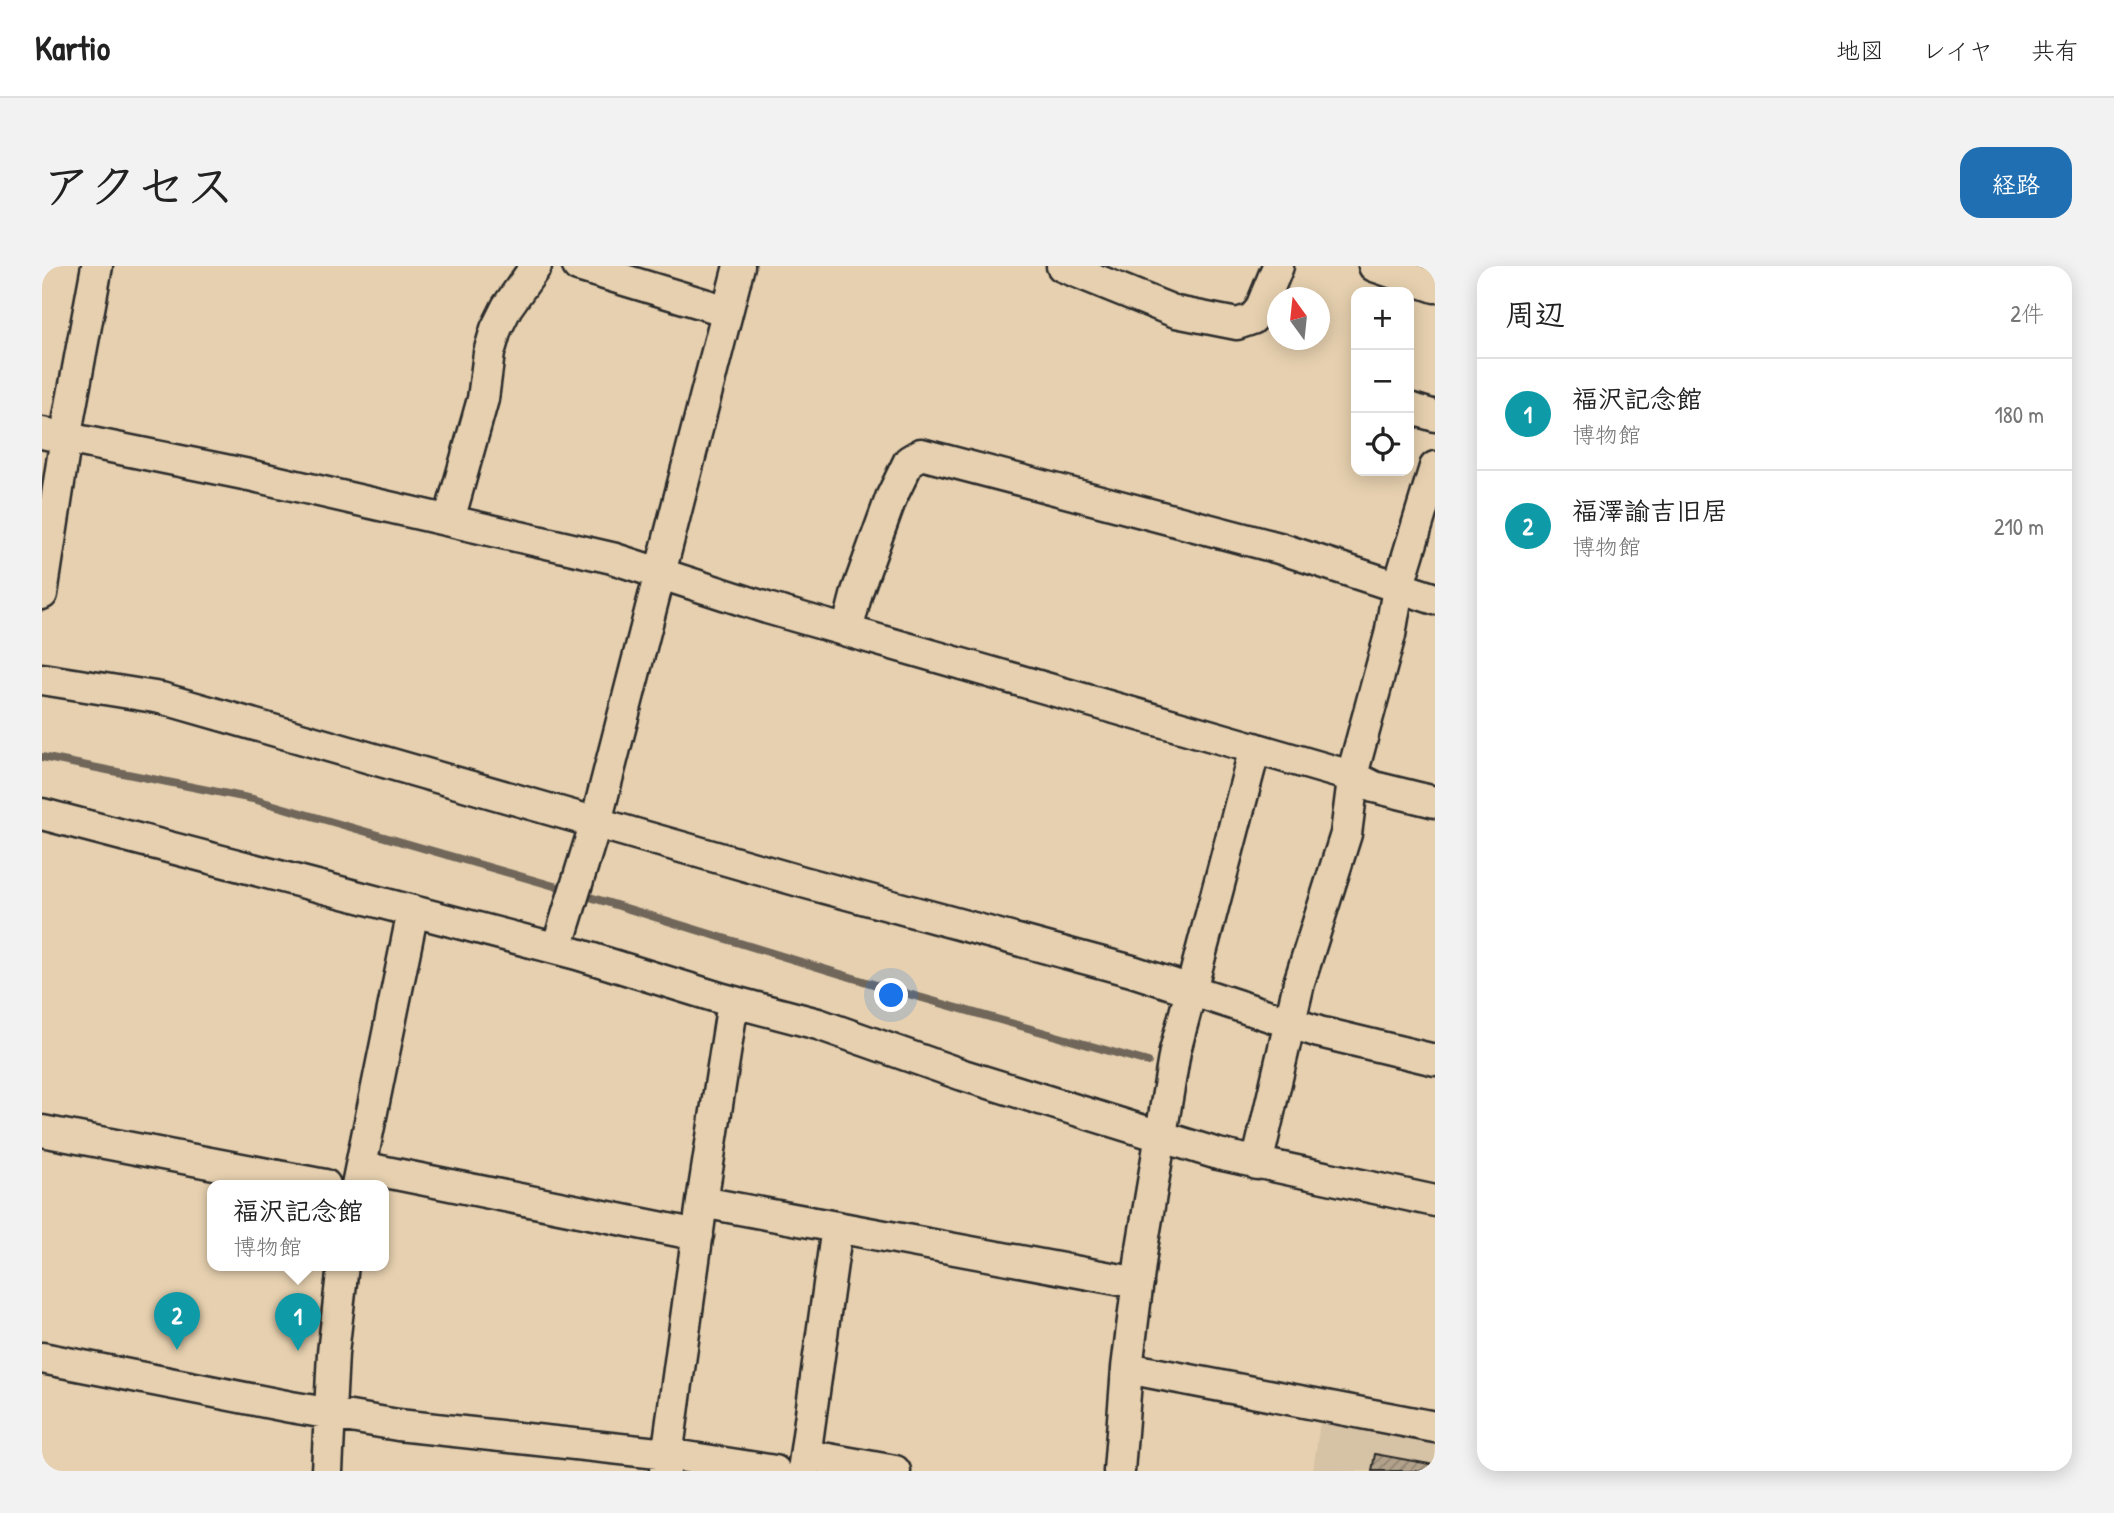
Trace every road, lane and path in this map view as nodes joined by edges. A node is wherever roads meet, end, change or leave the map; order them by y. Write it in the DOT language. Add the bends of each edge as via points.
graph roads {
  1 [pos="97,266"];
  2 [pos="536,266"];
  3 [pos="578,266"];
  4 [pos="739,266"];
  5 [pos="1062,266"];
  6 [pos="1278,266"];
  7 [pos="1374,266"];
  8 [pos="1435,287"];
  9 [pos="727,311"];
  10 [pos="1414,410"];
  11 [pos="1435,416"];
  12 [pos="54,436"];
  13 [pos="1435,467"];
  14 [pos="449,520"];
  15 [pos="660,574"];
  16 [pos="1398,588"];
  17 [pos="42,594"];
  18 [pos="1435,599"];
  19 [pos="847,631"];
  20 [pos="42,679"];
  21 [pos="1255,748"];
  22 [pos="1354,777"];
  23 [pos="1435,802"];
  24 [pos="42,814"];
  25 [pos="596,822"];
  26 [pos="413,911"];
  27 [pos="557,948"];
  28 [pos="1192,990"];
  29 [pos="733,1002"];
  30 [pos="1290,1022"];
  31 [pos="1435,1060"];
  32 [pos="42,1131"];
  33 [pos="1161,1137"];
  34 [pos="1257,1164"];
  35 [pos="359,1176"];
  36 [pos="299,1180"];
  37 [pos="382,1180"];
  38 [pos="389,1181"];
  39 [pos="1435,1201"];
  40 [pos="702,1202"];
  41 [pos="837,1227"];
  42 [pos="698,1235"];
  43 [pos="342,1271"];
  44 [pos="1138,1283"];
  45 [pos="42,1358"];
  46 [pos="1127,1368"];
  47 [pos="330,1414"];
  48 [pos="1435,1427"];
  49 [pos="666,1463"];
  50 [pos="805,1463"];
  51 [pos="327,1471"];
  52 [pos="775,1471"];
  53 [pos="895,1471"];
  54 [pos="1119,1471"];
  1 -- 12 [label="street"];
  2 -- 14 [label="street" via="496,329 483,399"];
  3 -- 9 [label="street"];
  4 -- 9 [label="street"];
  5 -- 6 [label="street" via="1176,312 1232,324 1256,315"];
  7 -- 8 [label="street"];
  9 -- 15 [label="street"];
  10 -- 11 [label="street"];
  12 -- 14 [label="street"];
  12 -- 17 [label="street"];
  13 -- 16 [label="street"];
  14 -- 15 [label="street" via="612,558"];
  15 -- 19 [label="street"];
  15 -- 25 [label="street"];
  16 -- 18 [label="street"];
  16 -- 19 [label="street" via="1279,548 921,454 909,461 891,498"];
  16 -- 22 [label="street"];
  19 -- 21 [label="street"];
  20 -- 25 [label="street" via="161,698"];
  21 -- 22 [label="street"];
  21 -- 28 [label="street"];
  22 -- 23 [label="street" via="1374,787"];
  22 -- 30 [label="street" via="1346,834"];
  24 -- 26 [label="street"];
  25 -- 27 [label="street"];
  25 -- 28 [label="street"];
  26 -- 27 [label="street"];
  26 -- 35 [label="street"];
  27 -- 29 [label="street"];
  28 -- 30 [label="street"];
  28 -- 33 [label="street" via="1175,1051"];
  29 -- 33 [label="street" via="818,1024"];
  29 -- 40 [label="street"];
  30 -- 31 [label="street"];
  30 -- 34 [label="street"];
  32 -- 36 [label="street"];
  33 -- 34 [label="street"];
  33 -- 44 [label="street"];
  34 -- 39 [label="street"];
  35 -- 37 [label="street"];
  38 -- 42 [label="street"];
  40 -- 41 [label="street"];
  40 -- 42 [label="street"];
  41 -- 44 [label="street"];
  41 -- 50 [label="street"];
  42 -- 49 [label="street"];
  43 -- 47 [label="street"];
  44 -- 46 [label="street"];
  45 -- 47 [label="street"];
  46 -- 48 [label="street"];
  46 -- 54 [label="street"];
  47 -- 49 [label="street"];
  47 -- 51 [label="street"];
  49 -- 52 [label="street"];
  50 -- 53 [label="street"];
}
